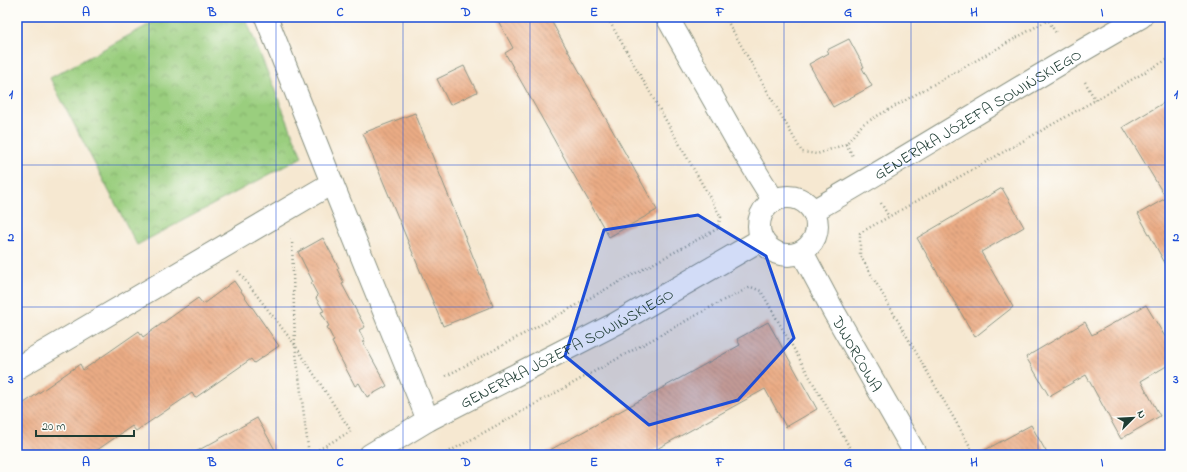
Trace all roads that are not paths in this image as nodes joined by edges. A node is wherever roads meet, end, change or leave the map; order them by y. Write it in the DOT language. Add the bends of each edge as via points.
graph roads {
  1 [pos="266,17"];
  2 [pos="667,17"];
  3 [pos="1141,17"];
  4 [pos="1113,24"];
  5 [pos="332,183"];
  6 [pos="774,201"];
  7 [pos="813,210"];
  8 [pos="762,239"];
  9 [pos="802,252"];
  10 [pos="18,366"];
  11 [pos="428,420"];
  12 [pos="370,455"];
  13 [pos="916,455"];
  1 -- 5 [label="street"];
  2 -- 6 [label="street"];
  3 -- 4 [label="street, GENERAŁA JÓZEFA SOWIŃSKIEGO"];
  4 -- 7 [label="street, GENERAŁA JÓZEFA SOWIŃSKIEGO" via="868,180"];
  5 -- 10 [label="street"];
  5 -- 11 [label="street"];
  6 -- 7 [label="street" via="782,197 799,199"];
  6 -- 8 [label="street" via="766,206 758,222"];
  7 -- 9 [label="street" via="816,219 815,238"];
  8 -- 9 [label="street" via="766,246 779,255 795,255"];
  8 -- 11 [label="street, GENERAŁA JÓZEFA SOWIŃSKIEGO" via="617,322"];
  9 -- 13 [label="street, DWORCOWA"];
  11 -- 12 [label="street, GENERAŁA JÓZEFA SOWIŃSKIEGO"];
}
